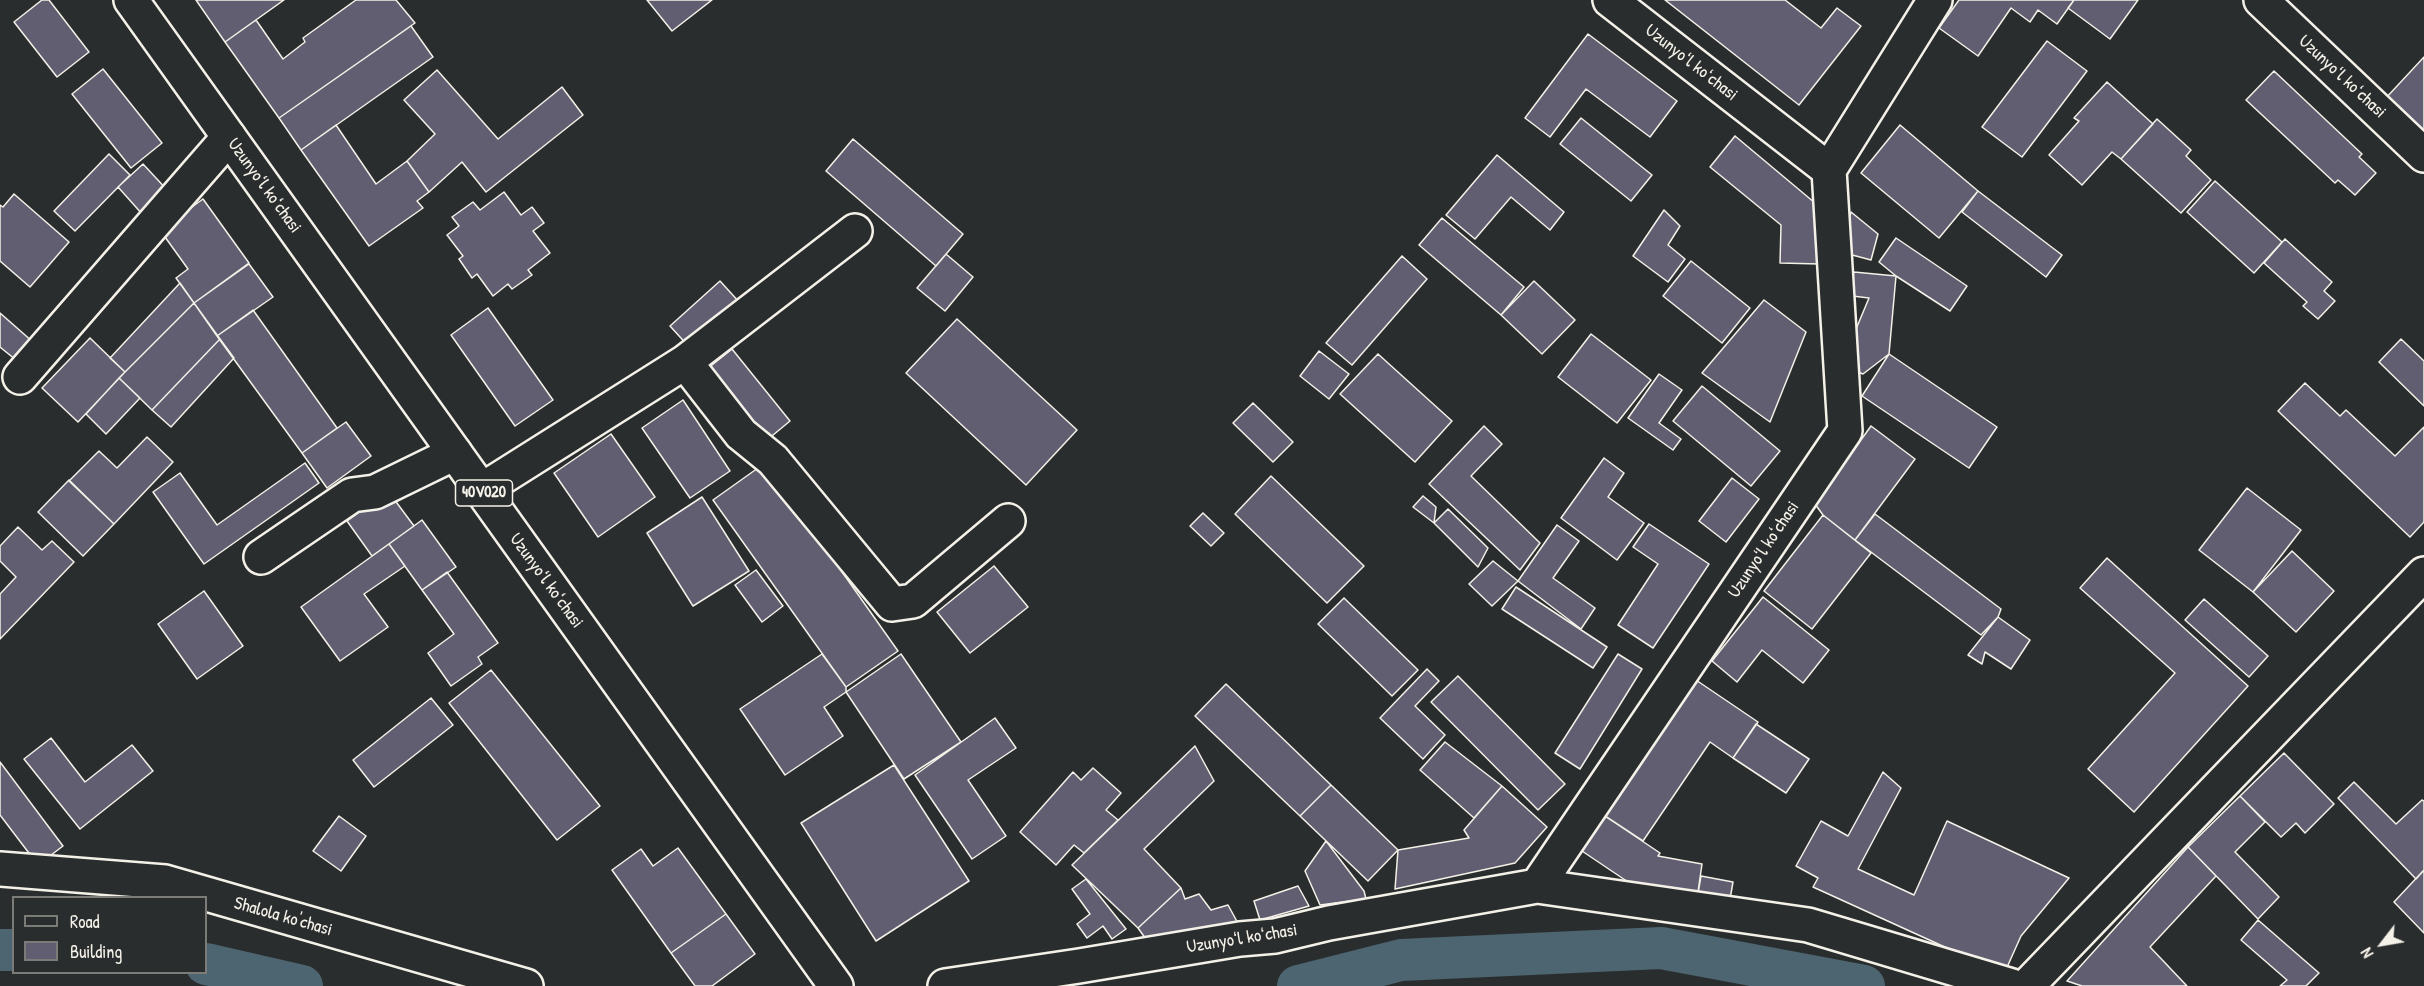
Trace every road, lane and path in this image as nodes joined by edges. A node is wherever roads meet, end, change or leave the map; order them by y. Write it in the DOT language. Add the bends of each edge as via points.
graph roads {
  1 [pos="131,0"];
  2 [pos="1611,0"];
  3 [pos="1935,0"];
  4 [pos="2260,0"];
  5 [pos="229,137"];
  6 [pos="2424,155"];
  7 [pos="1829,170"];
  8 [pos="855,231"];
  9 [pos="685,362"];
  10 [pos="20,377"];
  11 [pos="455,453"];
  12 [pos="482,490"];
  13 [pos="1008,520"];
  14 [pos="261,557"];
  15 [pos="2424,574"];
  16 [pos="0,869"];
  17 [pos="1537,886"];
  18 [pos="526,986"];
  19 [pos="836,986"];
  20 [pos="945,986"];
  21 [pos="2012,986"];
  22 [pos="2027,986"];
  1 -- 5 [label="street, Uzunyoʻl koʻchasi / 40V020"];
  2 -- 7 [label="street, Uzunyoʻl koʻchasi"];
  3 -- 7 [label="street"];
  4 -- 6 [label="street, Uzunyoʻl koʻchasi"];
  5 -- 10 [label="street"];
  5 -- 11 [label="street, Uzunyoʻl koʻchasi / 40V020"];
  7 -- 17 [label="street, Uzunyoʻl koʻchasi" via="1845,431"];
  8 -- 9 [label="street"];
  9 -- 12 [label="street"];
  9 -- 13 [label="street" via="741,434 773,460 892,604 913,601"];
  11 -- 12 [label="street, Uzunyoʻl koʻchasi / 40V020"];
  11 -- 14 [label="street" via="375,492 352,495"];
  12 -- 19 [label="street, Uzunyoʻl koʻchasi / 40V020"];
  15 -- 22 [label="street"];
  16 -- 18 [label="street, Shalola ko'chasi" via="165,882"];
  17 -- 20 [label="street, Uzunyoʻl koʻchasi" via="1275,936"];
  17 -- 21 [label="street, Uzunyoʻl koʻchasi" via="1808,926"];
}
